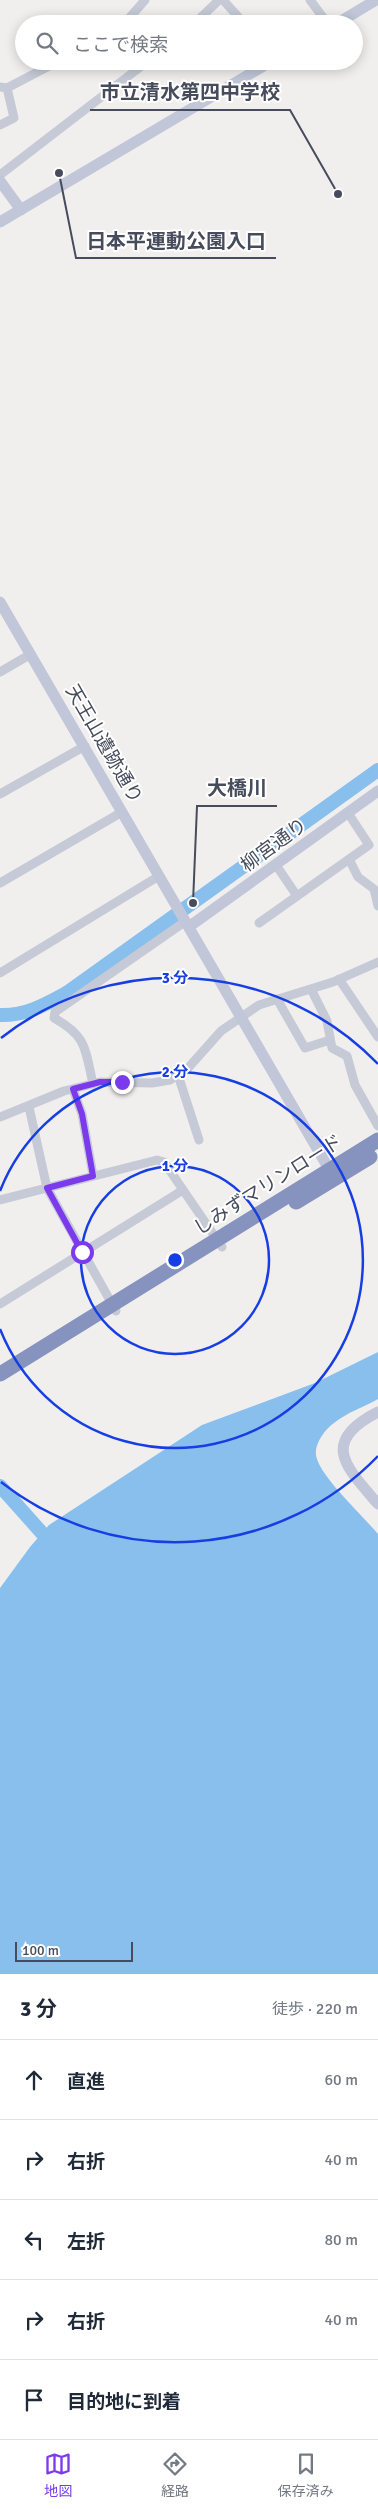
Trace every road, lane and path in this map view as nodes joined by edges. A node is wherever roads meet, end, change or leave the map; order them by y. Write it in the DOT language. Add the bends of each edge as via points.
graph roads {
  1 [pos="145,0"];
  2 [pos="221,0"];
  3 [pos="310,0"];
  4 [pos="376,0"];
  5 [pos="132,15"];
  6 [pos="204,15"];
  7 [pos="236,15"];
  8 [pos="321,15"];
  9 [pos="351,15"];
  10 [pos="41,70"];
  11 [pos="136,70"];
  12 [pos="257,70"];
  13 [pos="3,88"];
  14 [pos="0,125"];
  15 [pos="0,176"];
  16 [pos="0,181"];
  17 [pos="21,210"];
  18 [pos="0,222"];
  19 [pos="0,602"];
  20 [pos="32,654"];
  21 [pos="0,672"];
  22 [pos="85,746"];
  23 [pos="378,791"];
  24 [pos="0,794"];
  25 [pos="122,812"];
  26 [pos="348,813"];
  27 [pos="349,859"];
  28 [pos="276,865"];
  29 [pos="159,876"];
  30 [pos="0,882"];
  31 [pos="297,896"];
  32 [pos="378,906"];
  33 [pos="187,922"];
  34 [pos="259,923"];
  35 [pos="378,962"];
  36 [pos="0,973"];
  37 [pos="339,979"];
  38 [pos="311,988"];
  39 [pos="277,999"];
  40 [pos="241,1016"];
  41 [pos="378,1037"];
  42 [pos="330,1040"];
  43 [pos="178,1075"];
  44 [pos="93,1084"];
  45 [pos="73,1089"];
  46 [pos="29,1107"];
  47 [pos="0,1117"];
  48 [pos="378,1126"];
  49 [pos="199,1140"];
  50 [pos="378,1140"];
  51 [pos="378,1152"];
  52 [pos="332,1175"];
  53 [pos="93,1176"];
  54 [pos="47,1188"];
  55 [pos="183,1190"];
  56 [pos="0,1200"];
  57 [pos="219,1243"];
  58 [pos="82,1252"];
  59 [pos="0,1304"];
  60 [pos="114,1308"];
  61 [pos="0,1374"];
  62 [pos="0,1384"];
  63 [pos="378,1412"];
  64 [pos="378,1504"];
  1 -- 5 [label="street"];
  2 -- 6 [label="street"];
  2 -- 7 [label="street"];
  3 -- 8 [label="street"];
  4 -- 9 [label="street"];
  10 -- 13 [label="street"];
  11 -- 15 [label="street"];
  12 -- 17 [label="street"];
  13 -- 14 [label="street" via="14,118"];
  16 -- 17 [label="street"];
  17 -- 18 [label="street"];
  19 -- 20 [label="street, 天王山遺跡通り"];
  20 -- 21 [label="street"];
  20 -- 22 [label="street, 天王山遺跡通り"];
  22 -- 24 [label="street"];
  22 -- 25 [label="street, 天王山遺跡通り"];
  23 -- 26 [label="street, 柳宮通り"];
  25 -- 29 [label="street, 天王山遺跡通り"];
  25 -- 30 [label="street"];
  26 -- 27 [label="street" via="368,845"];
  26 -- 28 [label="street, 柳宮通り"];
  27 -- 31 [label="street"];
  27 -- 32 [label="street" via="358,877 374,888"];
  28 -- 31 [label="street"];
  28 -- 33 [label="street, 柳宮通り"];
  29 -- 33 [label="street, 天王山遺跡通り"];
  29 -- 36 [label="street"];
  31 -- 34 [label="street"];
  33 -- 40 [label="street"];
  33 -- 44 [label="street" via="55,1012 54,1018 79,1037"];
  35 -- 37 [label="street"];
  37 -- 38 [label="street"];
  37 -- 41 [label="street"];
  38 -- 39 [label="street"];
  38 -- 42 [label="street" via="327,1021"];
  39 -- 40 [label="street"];
  39 -- 42 [label="street" via="305,1048"];
  40 -- 43 [label="street" via="221,1031"];
  40 -- 52 [label="street"];
  42 -- 48 [label="street" via="332,1048 347,1056 355,1085"];
  43 -- 44 [label="street" via="152,1083"];
  43 -- 49 [label="street"];
  44 -- 45 [label="street"];
  45 -- 46 [label="street"];
  45 -- 53 [label="street" via="82,1114"];
  46 -- 47 [label="street"];
  46 -- 54 [label="street"];
  50 -- 52 [label="highway, しみずマリンロード"];
  51 -- 52 [label="highway, しみずマリンロード"];
  52 -- 57 [label="highway, しみずマリンロード"];
  53 -- 54 [label="street"];
  53 -- 55 [label="street" via="156,1160 164,1162"];
  54 -- 56 [label="street"];
  54 -- 58 [label="street"];
  55 -- 57 [label="street"];
  55 -- 58 [label="street"];
  57 -- 60 [label="highway, しみずマリンロード"];
  58 -- 59 [label="street"];
  58 -- 60 [label="street"];
  60 -- 61 [label="highway, しみずマリンロード"];
  60 -- 62 [label="highway, しみずマリンロード"];
  63 -- 64 [label="street" via="352,1430 343,1442 343,1448 349,1470"];
}
